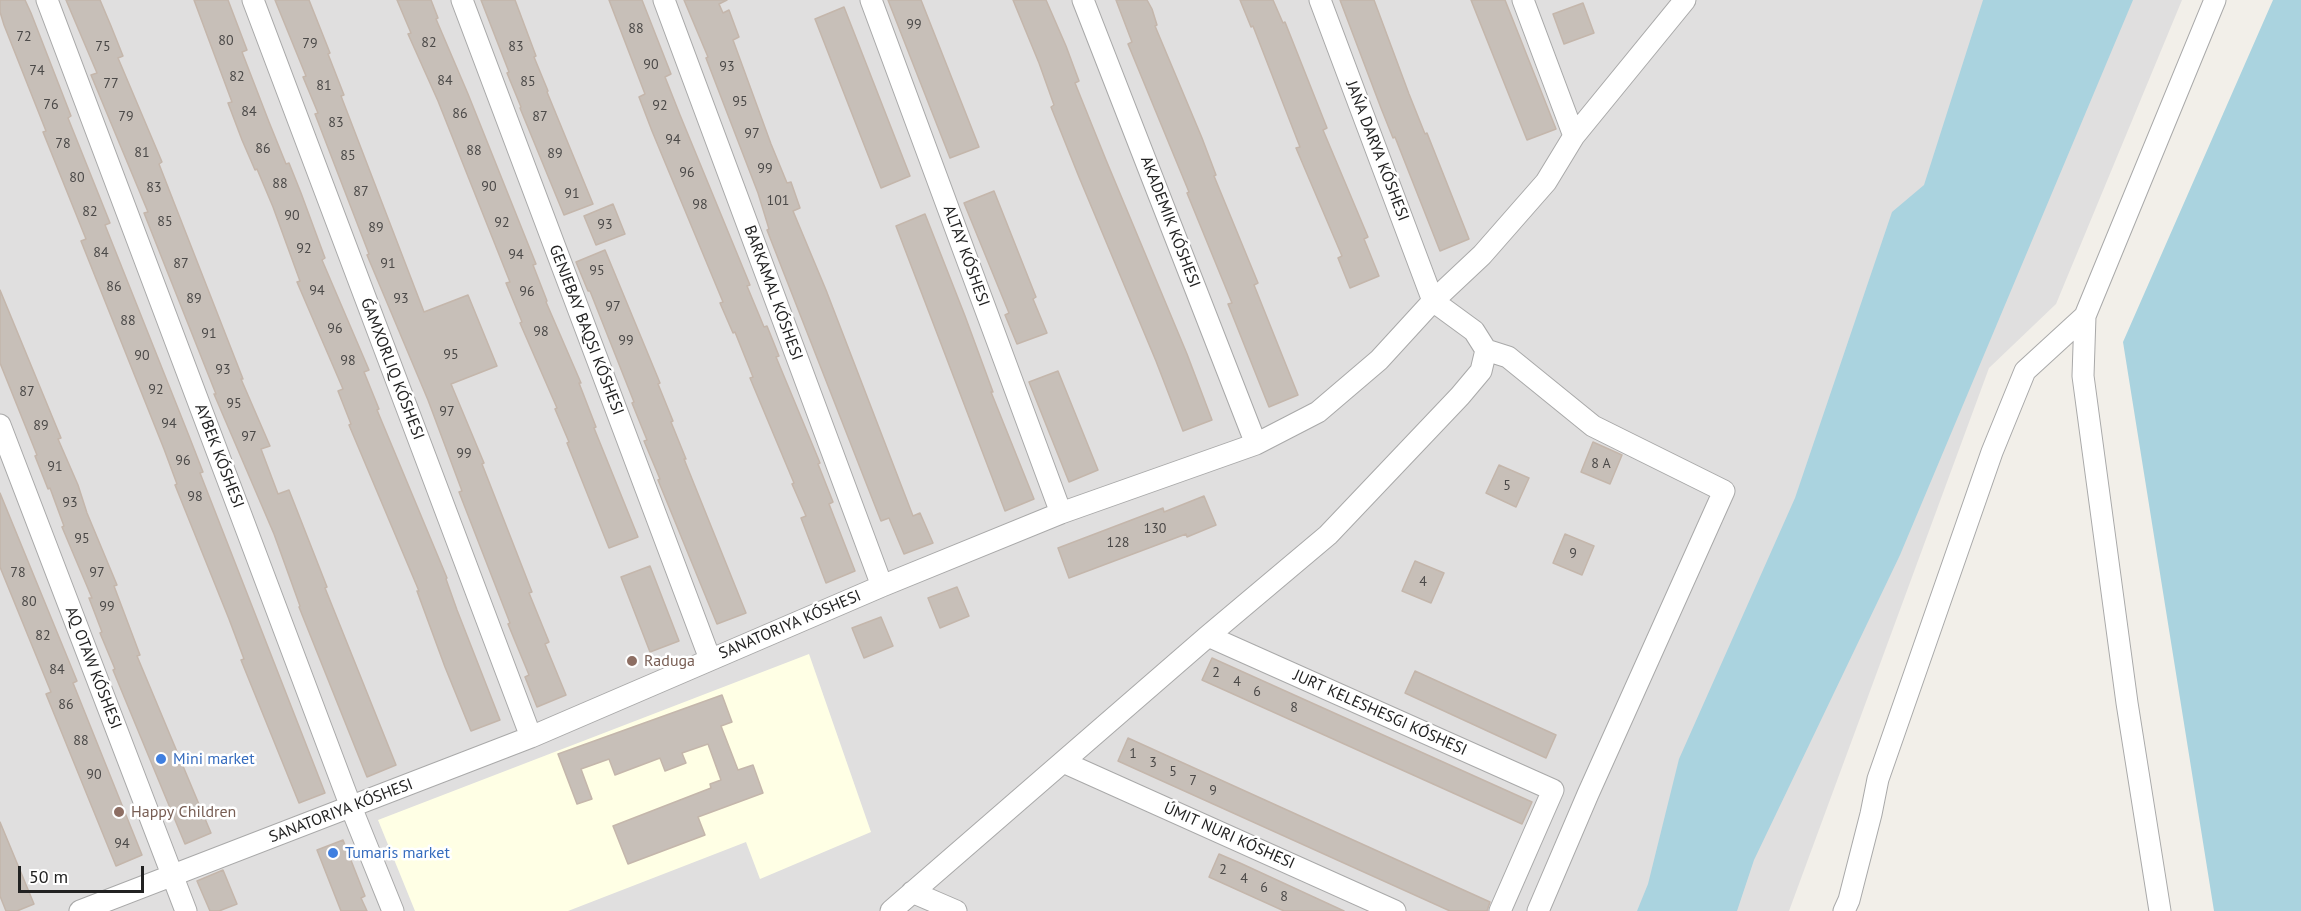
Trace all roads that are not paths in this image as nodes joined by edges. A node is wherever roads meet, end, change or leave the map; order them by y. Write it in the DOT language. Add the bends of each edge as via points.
graph roads {
  1 [pos="47,0"];
  2 [pos="253,0"];
  3 [pos="462,0"];
  4 [pos="664,0"];
  5 [pos="871,0"];
  6 [pos="1083,0"];
  7 [pos="1320,0"];
  8 [pos="1523,0"];
  9 [pos="1684,0"];
  10 [pos="2215,0"];
  11 [pos="1574,136"];
  12 [pos="1433,302"];
  13 [pos="2085,316"];
  14 [pos="1486,350"];
  15 [pos="0,425"];
  16 [pos="1256,444"];
  17 [pos="1061,513"];
  18 [pos="882,586"];
  19 [pos="1208,636"];
  20 [pos="710,660"];
  21 [pos="531,737"];
  22 [pos="1063,762"];
  23 [pos="351,807"];
  24 [pos="172,875"];
  25 [pos="912,892"];
  26 [pos="80,911"];
  27 [pos="186,911"];
  28 [pos="393,911"];
  29 [pos="891,911"];
  30 [pos="956,911"];
  31 [pos="1395,911"];
  32 [pos="1500,911"];
  33 [pos="1538,911"];
  34 [pos="1844,911"];
  35 [pos="2160,911"];
  1 -- 23 [label="street, AYBEK KÓSHESI"];
  2 -- 21 [label="street"];
  3 -- 20 [label="street"];
  4 -- 18 [label="street, BARKAMAL KÓSHESI"];
  5 -- 17 [label="street, ALTAY KÓSHESI"];
  6 -- 16 [label="street, AKADEMIK KÓSHESI"];
  7 -- 12 [label="street, JAŃA DARYA KÓSHESI"];
  8 -- 11 [label="street"];
  9 -- 11 [label="street, SANATORIYA KÓSHESI"];
  10 -- 13 [label="street"];
  11 -- 12 [label="street, SANATORIYA KÓSHESI" via="1546,182 1482,255"];
  12 -- 14 [label="street" via="1474,331"];
  12 -- 16 [label="street, SANATORIYA KÓSHESI" via="1379,360 1318,412"];
  13 -- 34 [label="street" via="2025,371 1992,453 1878,779"];
  13 -- 35 [label="street" via="2083,375 2127,703"];
  14 -- 19 [label="street" via="1481,371 1460,396 1328,535"];
  14 -- 33 [label="street" via="1508,357 1593,426 1724,491"];
  15 -- 24 [label="street, AQ OTAW KÓSHESI"];
  16 -- 17 [label="street, SANATORIYA KÓSHESI"];
  17 -- 18 [label="street, SANATORIYA KÓSHESI"];
  18 -- 20 [label="street, SANATORIYA KÓSHESI"];
  19 -- 22 [label="street"];
  19 -- 32 [label="street, JURT KELESHESGI KÓSHESI" via="1553,790"];
  20 -- 21 [label="street, SANATORIYA KÓSHESI"];
  21 -- 23 [label="street, SANATORIYA KÓSHESI"];
  22 -- 25 [label="street"];
  22 -- 31 [label="street"];
  23 -- 24 [label="street, SANATORIYA KÓSHESI"];
  23 -- 28 [label="street, AYBEK KÓSHESI"];
  24 -- 26 [label="street, SANATORIYA KÓSHESI"];
  24 -- 27 [label="street, AQ OTAW KÓSHESI"];
  25 -- 29 [label="street"];
  25 -- 30 [label="street"];
}
